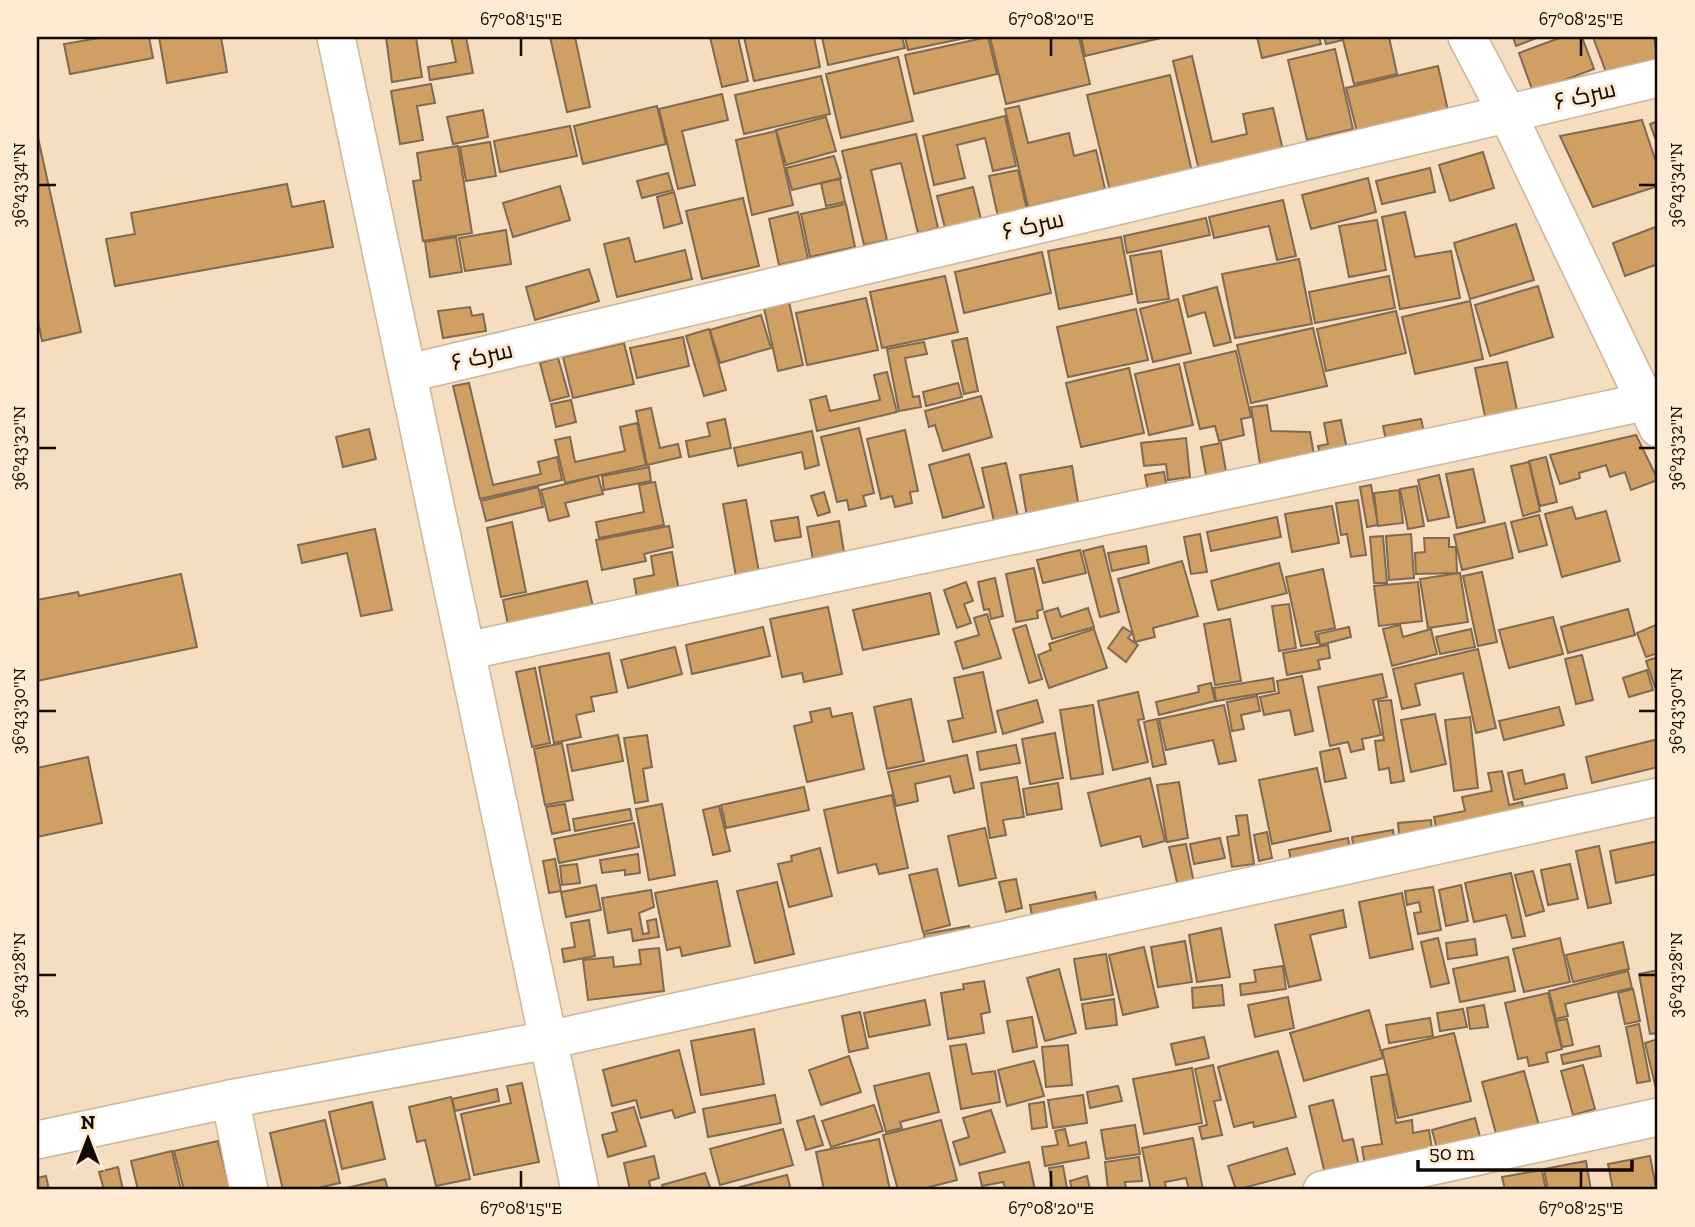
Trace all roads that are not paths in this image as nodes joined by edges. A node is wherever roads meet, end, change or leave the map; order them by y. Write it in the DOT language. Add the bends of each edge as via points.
graph roads {
  1 [pos="336,37"];
  2 [pos="1467,37"];
  3 [pos="1658,79"];
  4 [pos="1507,113"];
  5 [pos="409,373"];
  6 [pos="1654,410"];
  7 [pos="466,651"];
  8 [pos="1658,797"];
  9 [pos="548,1040"];
  10 [pos="230,1099"];
  11 [pos="1658,1117"];
  12 [pos="37,1140"];
  13 [pos="249,1190"];
  14 [pos="580,1190"];
  15 [pos="1322,1190"];
  1 -- 5 [label="street"];
  2 -- 4 [label="street"];
  3 -- 4 [label="street, سرک ۶"];
  4 -- 5 [label="street, سرک ۶"];
  4 -- 6 [label="street"];
  5 -- 7 [label="street"];
  6 -- 7 [label="street"];
  7 -- 9 [label="street"];
  8 -- 9 [label="street"];
  9 -- 10 [label="street"];
  9 -- 14 [label="street"];
  10 -- 12 [label="street"];
  10 -- 13 [label="street"];
  11 -- 15 [label="street"];
}
